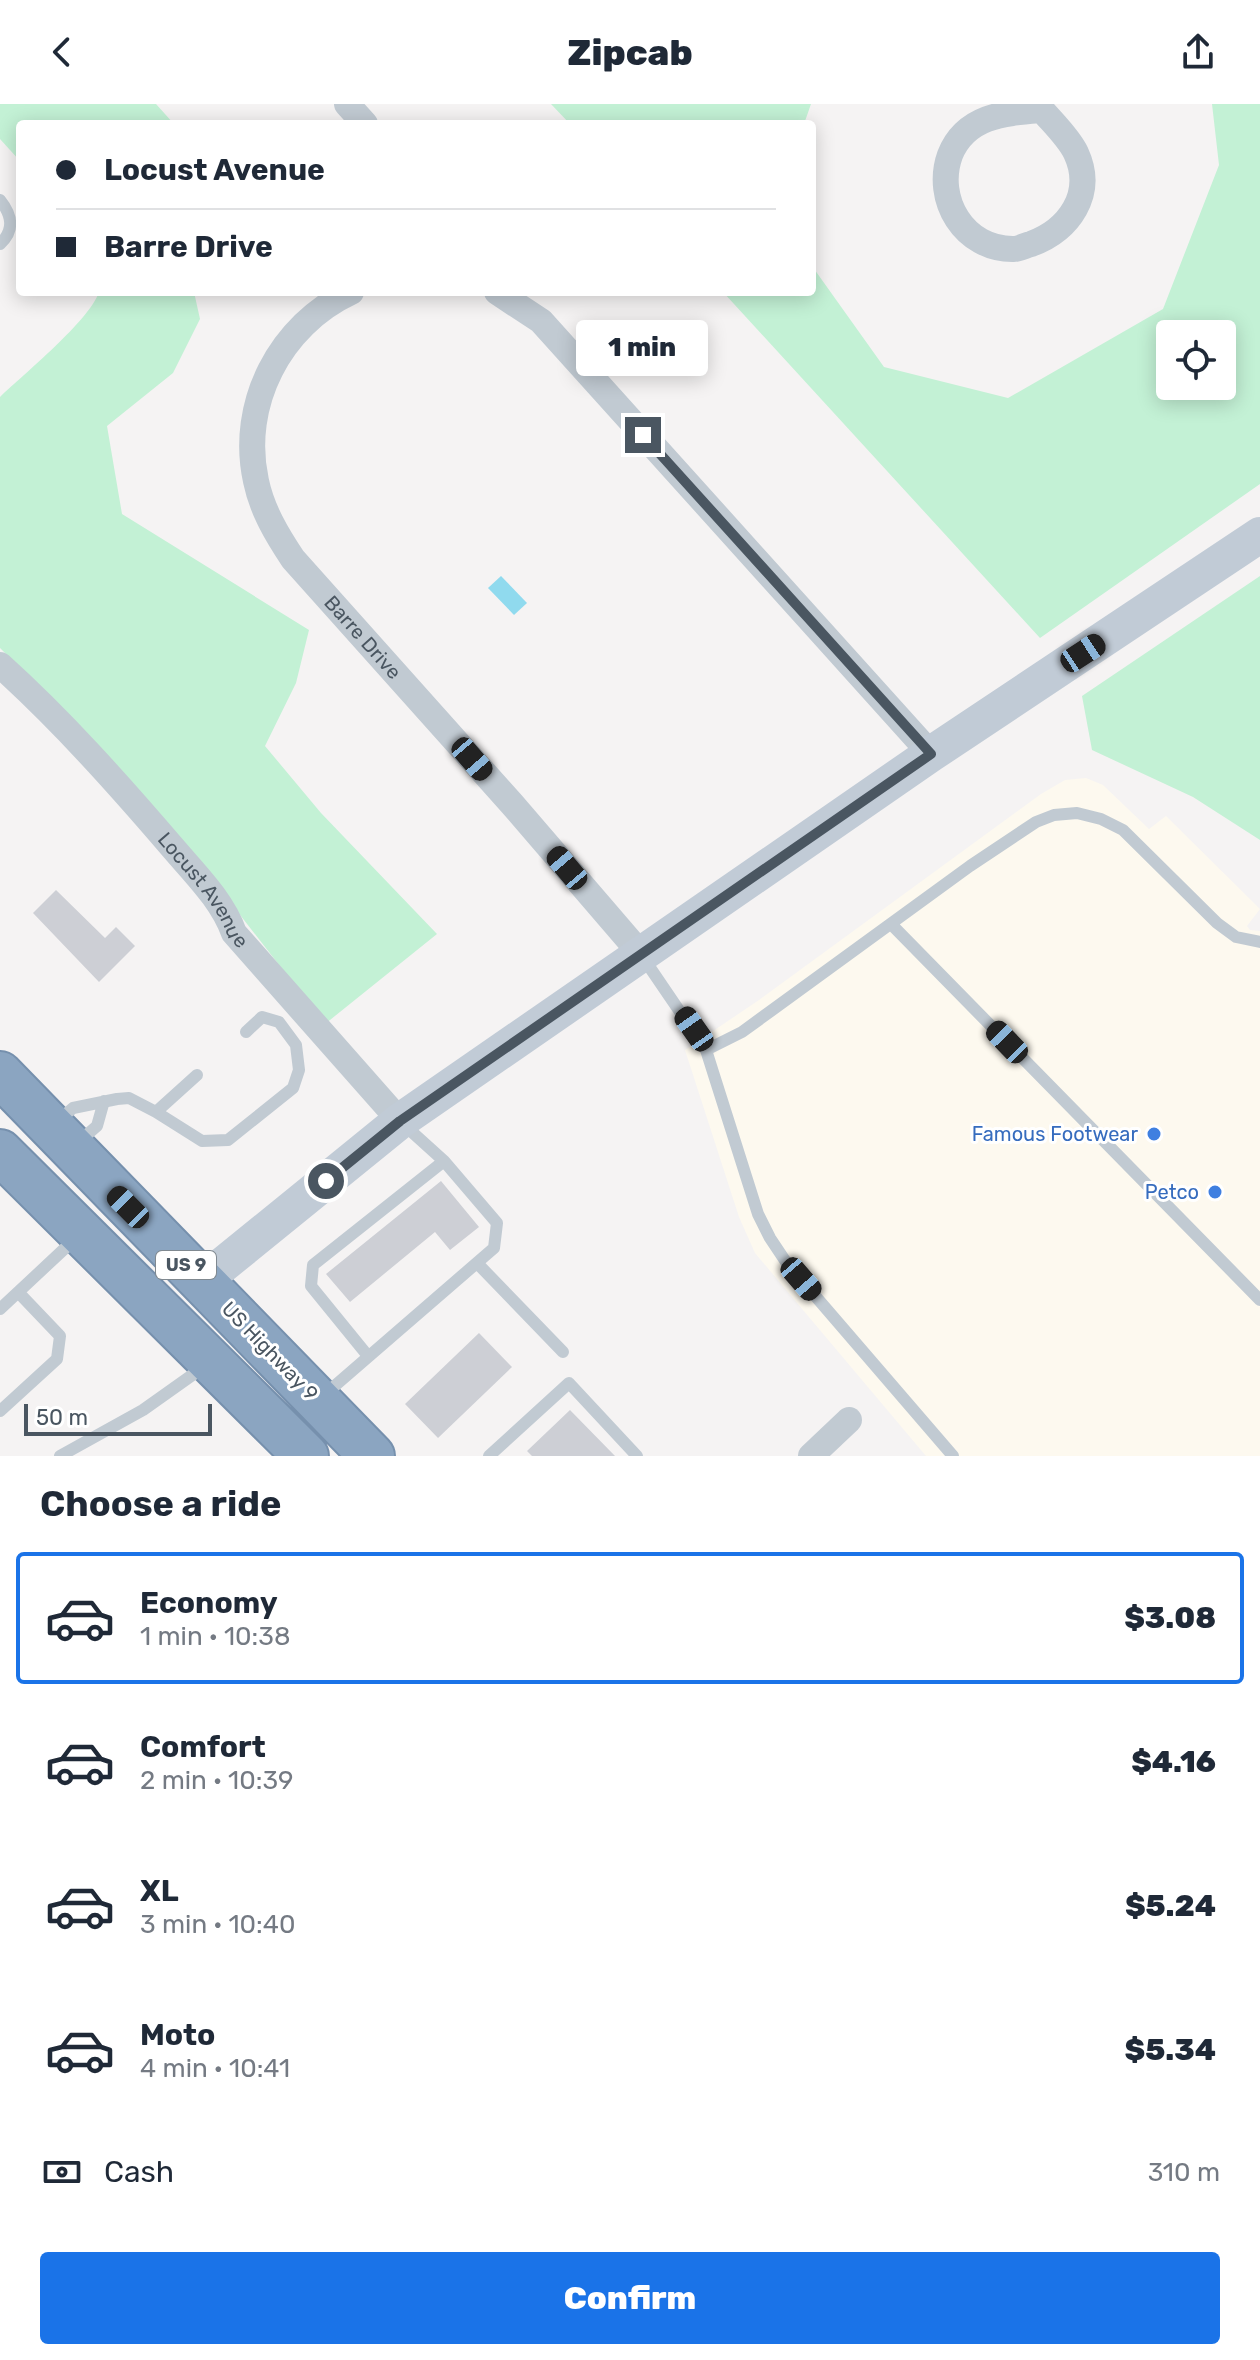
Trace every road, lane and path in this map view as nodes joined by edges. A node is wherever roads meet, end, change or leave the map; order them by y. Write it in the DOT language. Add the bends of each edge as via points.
graph roads {
  1 [pos="347,104"];
  2 [pos="1043,107"];
  3 [pos="361,120"];
  4 [pos="0,200"];
  5 [pos="0,244"];
  6 [pos="344,296"];
  7 [pos="503,296"];
  8 [pos="1260,535"];
  9 [pos="0,665"];
  10 [pos="931,754"];
  11 [pos="891,924"];
  12 [pos="1260,942"];
  13 [pos="641,954"];
  14 [pos="246,1032"];
  15 [pos="706,1050"];
  16 [pos="0,1074"];
  17 [pos="197,1075"];
  18 [pos="104,1101"];
  19 [pos="156,1112"];
  20 [pos="400,1121"];
  21 [pos="60,1138"];
  22 [pos="0,1152"];
  23 [pos="444,1161"];
  24 [pos="81,1233"];
  25 [pos="477,1263"];
  26 [pos="203,1281"];
  27 [pos="18,1292"];
  28 [pos="1260,1300"];
  29 [pos="0,1309"];
  30 [pos="563,1352"];
  31 [pos="368,1356"];
  32 [pos="211,1362"];
  33 [pos="317,1400"];
  34 [pos="0,1411"];
  35 [pos="849,1420"];
  36 [pos="60,1456"];
  37 [pos="306,1456"];
  38 [pos="372,1456"];
  39 [pos="489,1456"];
  40 [pos="637,1456"];
  41 [pos="811,1456"];
  42 [pos="953,1456"];
  1 -- 3 [label="street"];
  2 -- 2 [label="street" via="981,120 953,149 946,166 948,201 957,221 995,246 1015,249 1049,237 1077,207 1081,168"];
  4 -- 5 [label="lane" via="11,224"];
  6 -- 13 [label="street, Barre Drive" via="316,312 289,340 262,389 252,451 266,511 293,559"];
  7 -- 10 [label="street" via="541,321"];
  8 -- 10 [label="street"];
  9 -- 20 [label="street, Locust Avenue" via="142,811 228,915 234,933"];
  10 -- 13 [label="street"];
  11 -- 12 [label="lane" via="1036,822 1077,813 1123,830 1217,923 1236,937"];
  11 -- 15 [label="lane" via="742,1032"];
  11 -- 28 [label="lane"];
  13 -- 15 [label="lane"];
  13 -- 20 [label="street"];
  14 -- 19 [label="lane" via="262,1017 279,1022 296,1045 299,1070 293,1088 228,1140 202,1141"];
  15 -- 42 [label="lane" via="770,1238"];
  16 -- 21 [label="highway, US Highway 9 / US 9"];
  17 -- 19 [label="lane"];
  18 -- 19 [label="lane" via="129,1098"];
  18 -- 21 [label="lane" via="73,1108"];
  18 -- 21 [label="lane" via="97,1126"];
  20 -- 23 [label="lane"];
  20 -- 26 [label="street"];
  21 -- 26 [label="highway, US Highway 9 / US 9"];
  22 -- 24 [label="highway, US 9"];
  23 -- 25 [label="lane" via="497,1223 494,1248"];
  23 -- 31 [label="lane" via="313,1265 311,1286"];
  24 -- 27 [label="lane"];
  24 -- 32 [label="highway, US 9"];
  25 -- 30 [label="lane"];
  25 -- 31 [label="lane"];
  26 -- 33 [label="highway, US Highway 9 / US 9"];
  27 -- 29 [label="lane"];
  27 -- 34 [label="lane" via="60,1336 57,1359"];
  31 -- 33 [label="lane"];
  32 -- 36 [label="lane" via="143,1410"];
  32 -- 37 [label="highway, US 9"];
  33 -- 38 [label="highway, US Highway 9 / US 9"];
  35 -- 41 [label="street"];
  39 -- 40 [label="lane" via="569,1383"];
}
